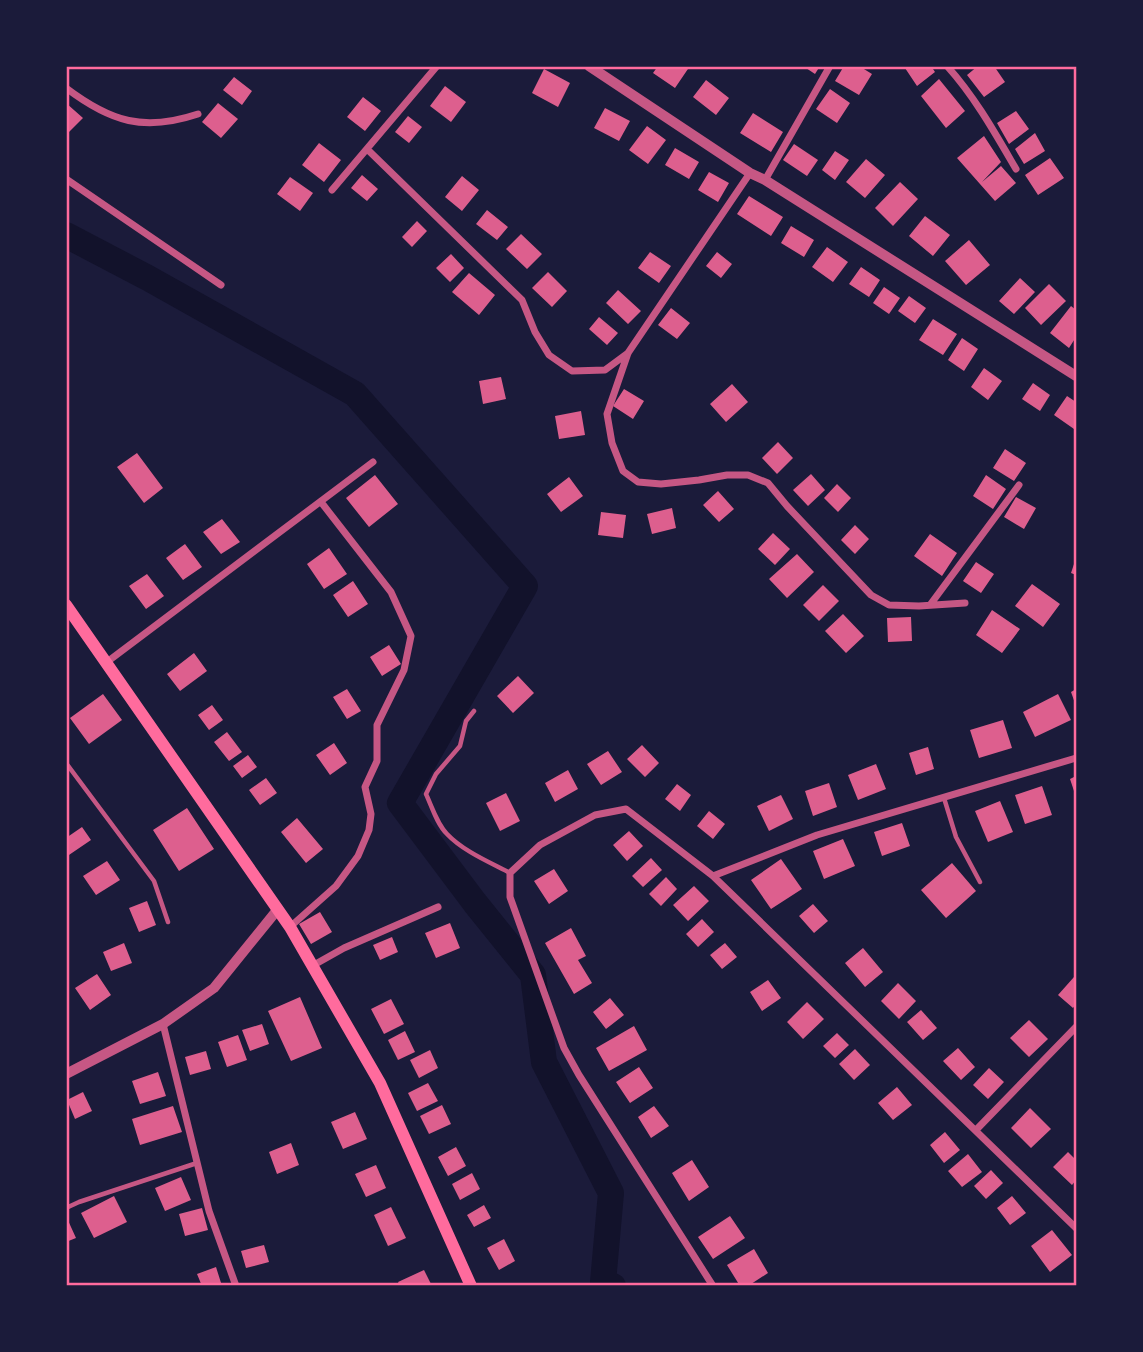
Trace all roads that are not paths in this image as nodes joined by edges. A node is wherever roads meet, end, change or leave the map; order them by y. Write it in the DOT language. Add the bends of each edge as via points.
graph roads {
  1 [pos="436,66"];
  2 [pos="589,66"];
  3 [pos="830,66"];
  4 [pos="947,66"];
  5 [pos="66,88"];
  6 [pos="198,114"];
  7 [pos="367,149"];
  8 [pos="1016,169"];
  9 [pos="750,173"];
  10 [pos="66,179"];
  11 [pos="765,180"];
  12 [pos="332,190"];
  13 [pos="221,285"];
  14 [pos="628,352"];
  15 [pos="1076,375"];
  16 [pos="373,462"];
  17 [pos="1019,485"];
  18 [pos="321,502"];
  19 [pos="965,603"];
  20 [pos="930,605"];
  21 [pos="66,606"];
  22 [pos="107,662"];
  23 [pos="474,711"];
  24 [pos="1076,758"];
  25 [pos="66,763"];
  26 [pos="944,797"];
  27 [pos="510,873"];
  28 [pos="713,876"];
  29 [pos="980,883"];
  30 [pos="438,906"];
  31 [pos="278,909"];
  32 [pos="168,922"];
  33 [pos="290,927"];
  34 [pos="312,966"];
  35 [pos="163,1024"];
  36 [pos="1076,1027"];
  37 [pos="66,1074"];
  38 [pos="976,1130"];
  39 [pos="197,1163"];
  40 [pos="66,1208"];
  41 [pos="1076,1228"];
  42 [pos="236,1286"];
  43 [pos="471,1286"];
  44 [pos="713,1286"];
  1 -- 7 [label="street"];
  2 -- 9 [label="street"];
  3 -- 11 [label="street"];
  4 -- 8 [label="street"];
  5 -- 6 [label="street" via="132,122 159,124"];
  7 -- 12 [label="street"];
  7 -- 14 [label="street" via="522,300 549,355 572,371 605,370"];
  9 -- 11 [label="street"];
  9 -- 14 [label="street"];
  10 -- 13 [label="street"];
  11 -- 15 [label="street"];
  14 -- 20 [label="street" via="607,414 623,471 638,482 662,484 727,475 748,475 768,483 871,595 889,605"];
  16 -- 18 [label="street"];
  17 -- 20 [label="street"];
  18 -- 22 [label="street"];
  18 -- 33 [label="street" via="391,592 411,636 404,670 377,725 377,761 365,787 369,830 358,856 336,886"];
  19 -- 20 [label="street"];
  21 -- 22 [label="main road"];
  22 -- 31 [label="main road"];
  23 -- 27 [label="lane" via="466,721 460,746 426,794 446,834"];
  24 -- 26 [label="street"];
  25 -- 32 [label="lane" via="154,881"];
  26 -- 28 [label="street" via="817,835"];
  26 -- 29 [label="lane" via="956,837"];
  27 -- 28 [label="street" via="540,845 595,815 626,809"];
  27 -- 44 [label="street" via="510,897 564,1048"];
  28 -- 38 [label="street"];
  30 -- 34 [label="street"];
  31 -- 33 [label="main road"];
  31 -- 35 [label="street" via="214,988"];
  33 -- 34 [label="main road"];
  34 -- 43 [label="main road" via="380,1083"];
  35 -- 37 [label="street"];
  35 -- 39 [label="street"];
  36 -- 38 [label="street"];
  38 -- 41 [label="street"];
  39 -- 40 [label="lane"];
  39 -- 42 [label="street"];
}
